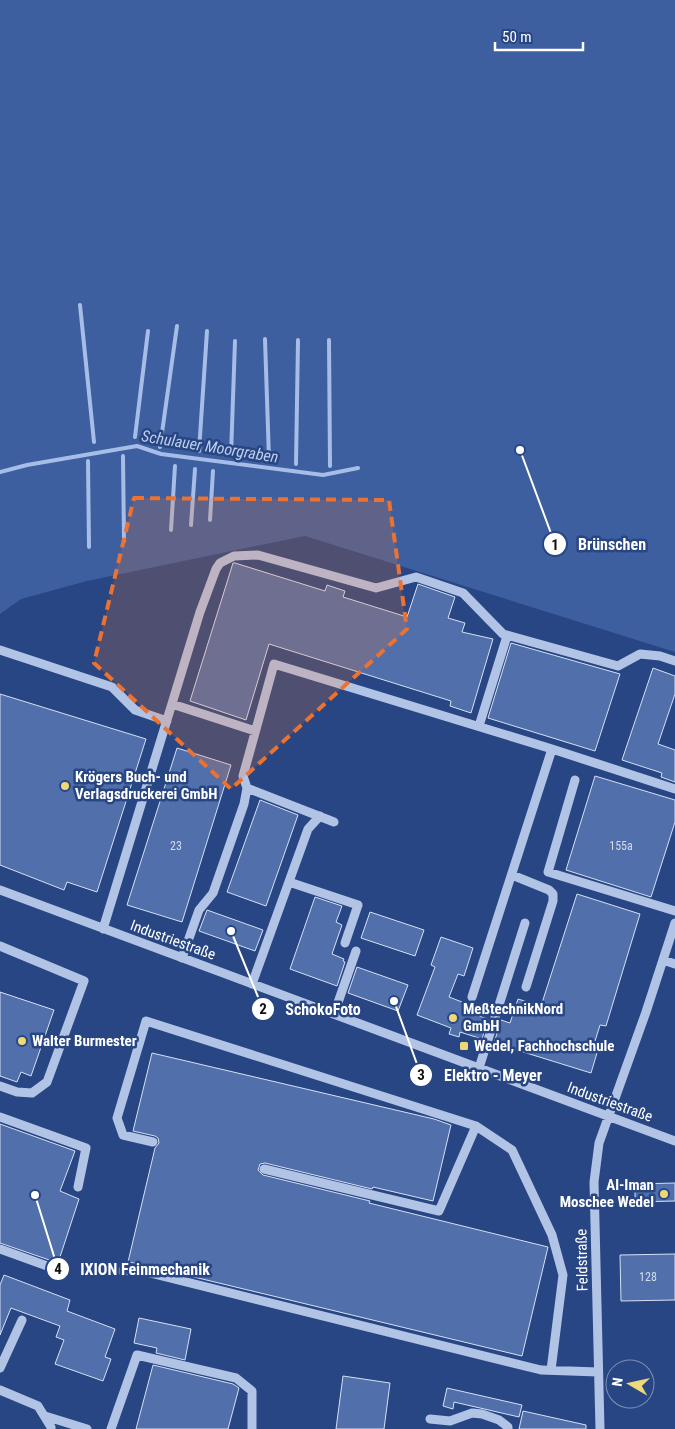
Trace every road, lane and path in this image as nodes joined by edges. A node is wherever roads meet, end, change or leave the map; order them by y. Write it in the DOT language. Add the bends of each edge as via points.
graph roads {
  1 [pos="508,636"];
  2 [pos="0,650"];
  3 [pos="675,661"];
  4 [pos="172,704"];
  5 [pos="166,722"];
  6 [pos="479,726"];
  7 [pos="255,731"];
  8 [pos="552,749"];
  9 [pos="575,780"];
  10 [pos="247,788"];
  11 [pos="675,789"];
  12 [pos="320,816"];
  13 [pos="334,822"];
  14 [pos="512,875"];
  15 [pos="289,882"];
  16 [pos="0,890"];
  17 [pos="675,911"];
  18 [pos="525,923"];
  19 [pos="675,923"];
  20 [pos="103,929"];
  21 [pos="345,943"];
  22 [pos="0,946"];
  23 [pos="356,951"];
  24 [pos="182,958"];
  25 [pos="663,960"];
  26 [pos="675,964"];
  27 [pos="252,984"];
  28 [pos="526,987"];
  29 [pos="472,997"];
  30 [pos="334,1014"];
  31 [pos="479,1068"];
  32 [pos="0,1086"];
  33 [pos="608,1116"];
  34 [pos="0,1117"];
  35 [pos="476,1126"];
  36 [pos="675,1141"];
  37 [pos="153,1142"];
  38 [pos="264,1170"];
  39 [pos="78,1187"];
  40 [pos="0,1249"];
  41 [pos="61,1271"];
  42 [pos="122,1271"];
  43 [pos="22,1320"];
  44 [pos="0,1368"];
  45 [pos="551,1370"];
  46 [pos="598,1372"];
  47 [pos="0,1390"];
  48 [pos="45,1416"];
  49 [pos="430,1419"];
  50 [pos="51,1429"];
  51 [pos="87,1429"];
  52 [pos="111,1429"];
  53 [pos="252,1429"];
  54 [pos="508,1429"];
  55 [pos="600,1429"];
  1 -- 3 [label="street" via="618,666 640,654"];
  1 -- 4 [label="street" via="463,592 416,577 376,588 258,555 234,556 220,563 216,569"];
  1 -- 6 [label="street"];
  2 -- 5 [label="street" via="112,687 135,710"];
  4 -- 5 [label="street"];
  4 -- 7 [label="street"];
  5 -- 20 [label="street"];
  6 -- 7 [label="street" via="274,664"];
  6 -- 8 [label="street"];
  7 -- 10 [label="street" via="243,776"];
  8 -- 11 [label="street"];
  8 -- 14 [label="street"];
  9 -- 17 [label="street" via="548,872"];
  10 -- 12 [label="street"];
  10 -- 24 [label="street" via="214,894 199,910"];
  12 -- 13 [label="street"];
  12 -- 15 [label="street" via="308,830"];
  14 -- 28 [label="street" via="553,894"];
  14 -- 29 [label="street"];
  15 -- 21 [label="street" via="358,905"];
  15 -- 27 [label="street"];
  16 -- 20 [label="street, Industriestraße"];
  18 -- 31 [label="street"];
  19 -- 25 [label="street, Feldstraße"];
  20 -- 24 [label="street, Industriestraße"];
  22 -- 32 [label="street" via="84,981 47,1082 32,1093"];
  23 -- 30 [label="street"];
  24 -- 27 [label="street, Industriestraße"];
  25 -- 26 [label="street"];
  25 -- 33 [label="street, Feldstraße"];
  27 -- 30 [label="street, Industriestraße"];
  30 -- 31 [label="street, Industriestraße"];
  31 -- 33 [label="street, Industriestraße"];
  33 -- 36 [label="street, Industriestraße"];
  33 -- 46 [label="street, Feldstraße" via="599,1143 594,1182"];
  34 -- 39 [label="street" via="86,1148"];
  35 -- 37 [label="street" via="146,1021 117,1118 123,1135"];
  35 -- 38 [label="street" via="439,1211"];
  35 -- 45 [label="street" via="512,1150 552,1235 563,1275"];
  40 -- 41 [label="street"];
  42 -- 45 [label="street" via="138,1270"];
  43 -- 44 [label="street"];
  45 -- 46 [label="street"];
  46 -- 55 [label="street, Feldstraße"];
  47 -- 48 [label="street" via="38,1406"];
  48 -- 50 [label="street"];
  48 -- 51 [label="street"];
  49 -- 54 [label="street" via="450,1422 472,1413 482,1414 499,1420"];
  52 -- 53 [label="street" via="137,1355 236,1378 252,1391"];
}
